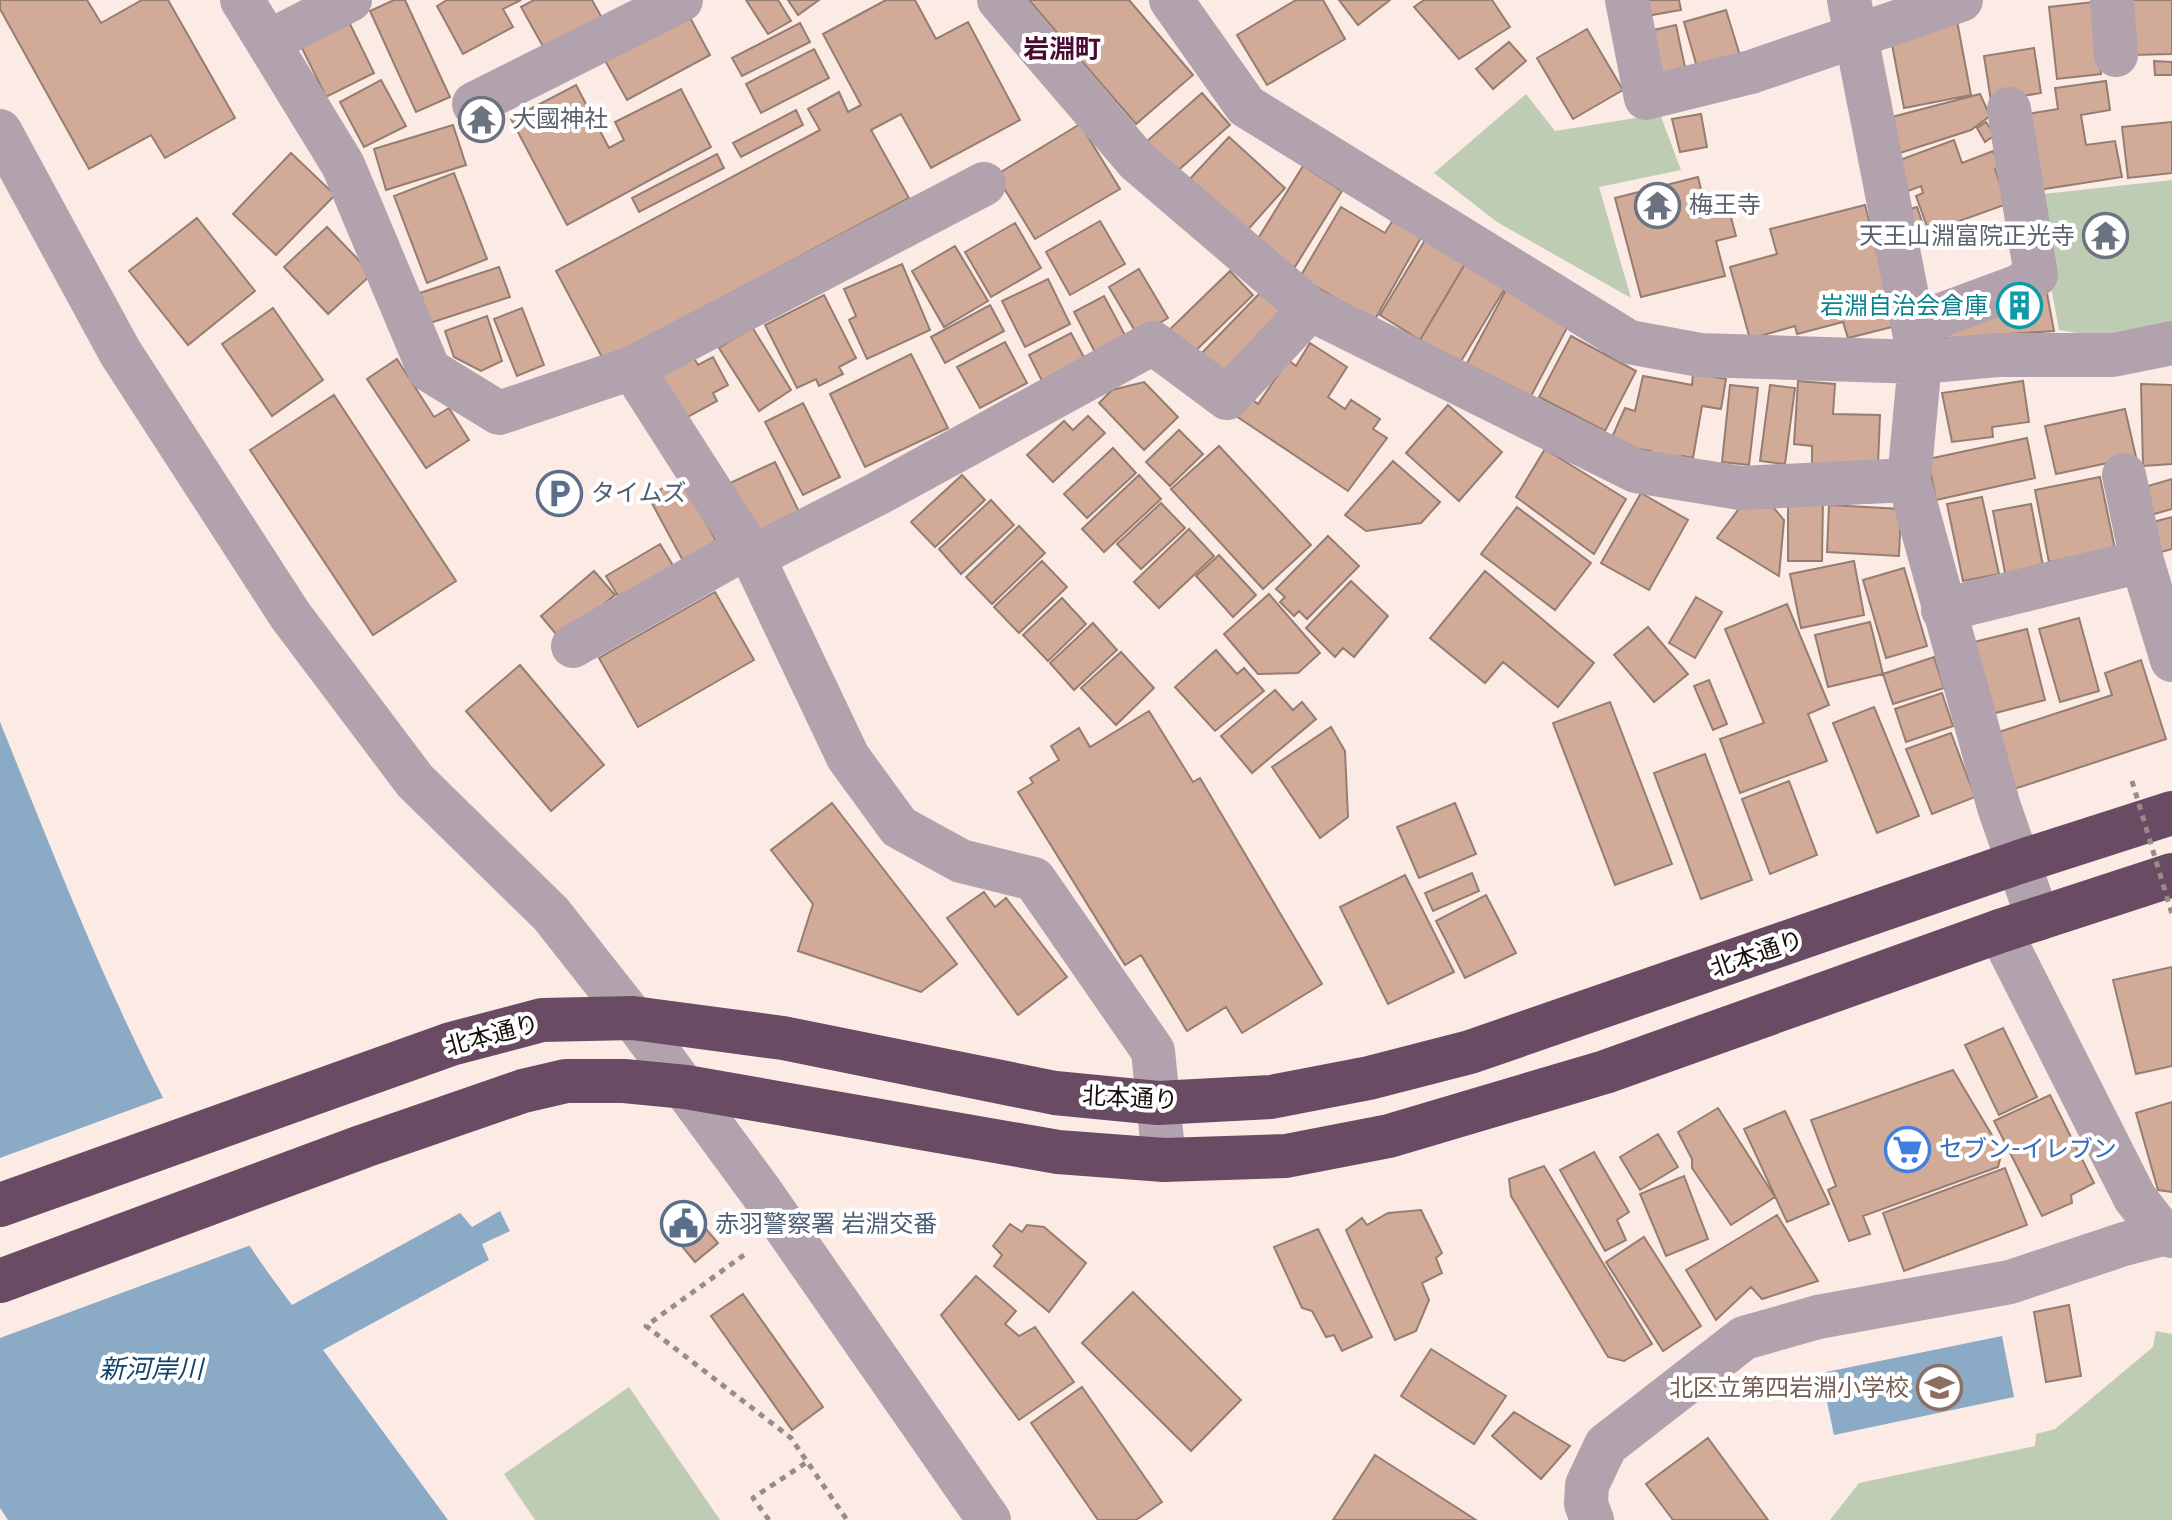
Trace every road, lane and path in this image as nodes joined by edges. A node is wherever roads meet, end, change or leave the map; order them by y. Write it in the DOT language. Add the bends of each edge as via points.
graph roads {
  1 [pos="242,0"];
  2 [pos="350,0"];
  3 [pos="681,0"];
  4 [pos="999,0"];
  5 [pos="1171,0"];
  6 [pos="1627,0"];
  7 [pos="1961,0"];
  8 [pos="2112,0"];
  9 [pos="1852,18"];
  10 [pos="268,42"];
  11 [pos="2116,55"];
  12 [pos="474,104"];
  13 [pos="2009,109"];
  14 [pos="0,131"];
  15 [pos="984,184"];
  16 [pos="1310,309"];
  17 [pos="2172,343"];
  18 [pos="1917,344"];
  19 [pos="632,368"];
  20 [pos="2124,475"];
  21 [pos="1909,480"];
  22 [pos="750,552"];
  23 [pos="2142,561"];
  24 [pos="1943,610"];
  25 [pos="573,646"];
  26 [pos="2172,660"];
  27 [pos="2132,781"];
  28 [pos="2172,813"];
  29 [pos="2019,862"];
  30 [pos="2172,875"];
  31 [pos="2172,914"];
  32 [pos="2019,925"];
  33 [pos="633,1018"];
  34 [pos="686,1087"];
  35 [pos="1158,1103"];
  36 [pos="1164,1160"];
  37 [pos="0,1205"];
  38 [pos="2167,1235"];
  39 [pos="744,1255"];
  40 [pos="0,1281"];
  41 [pos="807,1462"];
  42 [pos="769,1520"];
  43 [pos="847,1520"];
  44 [pos="989,1520"];
  45 [pos="1592,1520"];
  1 -- 10 [label="street"];
  2 -- 10 [label="street"];
  3 -- 12 [label="street"];
  4 -- 16 [label="street" via="1137,161"];
  5 -- 18 [label="street" via="1246,106 1629,342 1700,355"];
  6 -- 9 [label="street" via="1646,98 1751,72"];
  7 -- 9 [label="street"];
  8 -- 11 [label="street"];
  9 -- 18 [label="street"];
  10 -- 19 [label="street" via="343,165 429,370 499,413"];
  13 -- 18 [label="street" via="2036,275"];
  14 -- 33 [label="street" via="120,352 290,615 415,781 551,914"];
  15 -- 19 [label="street"];
  16 -- 21 [label="street" via="1636,471 1740,488"];
  16 -- 22 [label="street" via="1227,398 1153,343 877,494"];
  17 -- 18 [label="street" via="2113,355 1997,355"];
  18 -- 21 [label="street"];
  19 -- 22 [label="street"];
  20 -- 23 [label="street"];
  21 -- 24 [label="street"];
  22 -- 25 [label="street"];
  22 -- 35 [label="street" via="848,757 899,827 961,861 1034,879 1153,1051"];
  23 -- 24 [label="street"];
  23 -- 26 [label="street"];
  24 -- 29 [label="street"];
  27 -- 31 [label="path, bridge"];
  28 -- 29 [label="highway, 北本通り"];
  29 -- 32 [label="street"];
  29 -- 35 [label="highway, 北本通り" via="1470,1052 1271,1097"];
  30 -- 32 [label="highway"];
  32 -- 36 [label="highway" via="1605,1072 1389,1136 1286,1156"];
  32 -- 38 [label="street" via="2135,1198"];
  33 -- 34 [label="street"];
  33 -- 35 [label="highway, 北本通り" via="783,1038 1055,1093"];
  33 -- 37 [label="highway, 北本通り" via="542,1020 451,1044"];
  34 -- 36 [label="highway" via="1058,1152"];
  34 -- 40 [label="highway" via="566,1081 474,1107"];
  34 -- 44 [label="street"];
  35 -- 36 [label="street"];
  38 -- 45 [label="street" via="2010,1282 1818,1317 1744,1338 1606,1445 1587,1485"];
  39 -- 41 [label="path" via="646,1326 791,1438"];
  41 -- 42 [label="path" via="753,1498"];
  41 -- 43 [label="path"];
}
